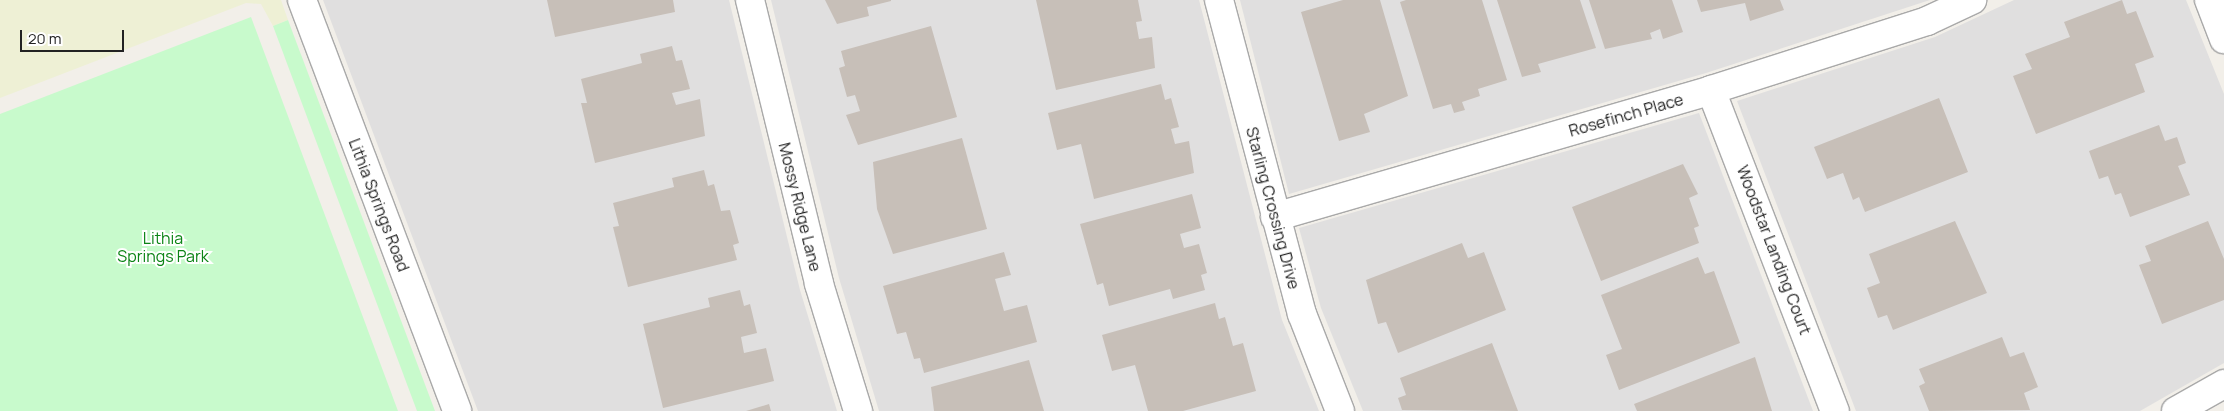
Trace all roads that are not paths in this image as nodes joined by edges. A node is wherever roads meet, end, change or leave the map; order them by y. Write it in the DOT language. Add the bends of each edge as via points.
graph roads {
  1 [pos="302,0"];
  2 [pos="750,0"];
  3 [pos="1219,0"];
  4 [pos="1972,0"];
  5 [pos="2208,0"];
  6 [pos="2224,39"];
  7 [pos="1711,90"];
  8 [pos="1276,217"];
  9 [pos="2224,384"];
  10 [pos="457,411"];
  11 [pos="858,411"];
  12 [pos="1340,411"];
  13 [pos="1835,411"];
  14 [pos="2176,411"];
  1 -- 10 [label="street, Lithia Springs Road"];
  2 -- 11 [label="street, Mossy Ridge Lane" via="819,284"];
  3 -- 8 [label="street, Starling Crossing Drive"];
  4 -- 7 [label="street, Rosefinch Place" via="1927,21"];
  5 -- 6 [label="street"];
  7 -- 8 [label="street, Rosefinch Place"];
  7 -- 13 [label="street, Woodstar Landing Court"];
  8 -- 12 [label="street, Starling Crossing Drive" via="1302,314"];
  9 -- 14 [label="street"];
}
